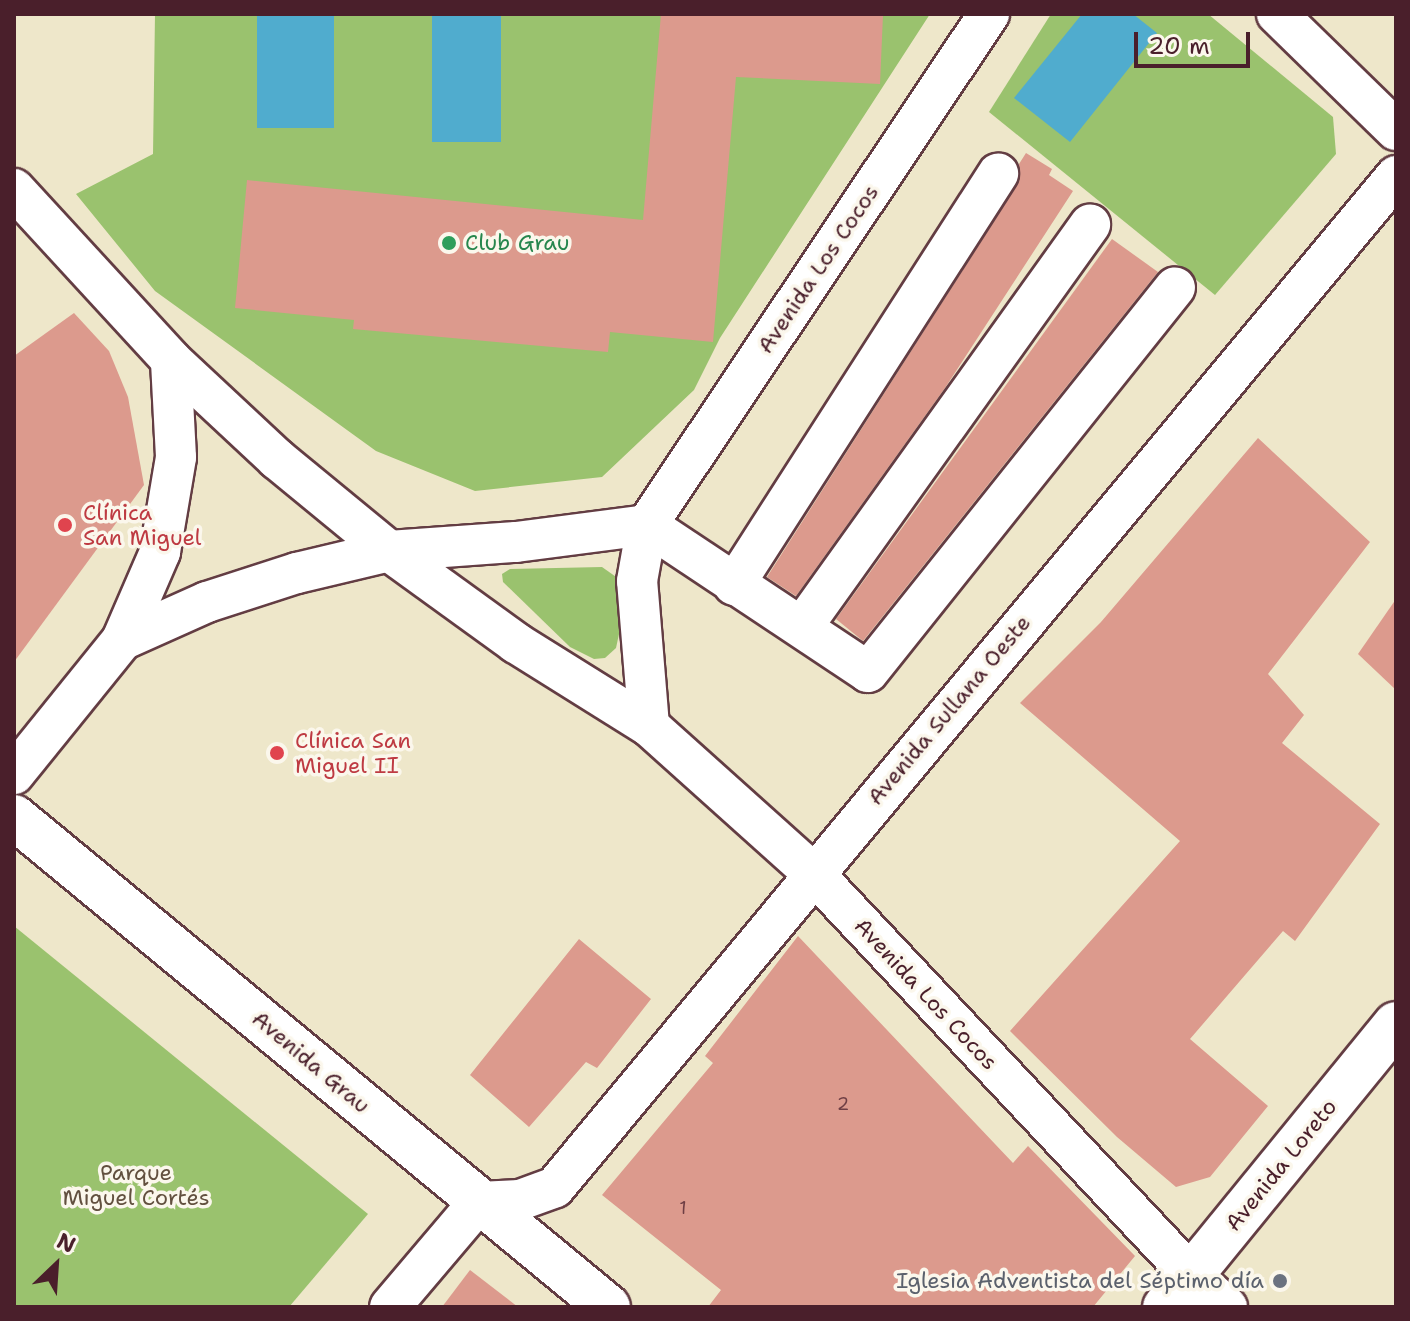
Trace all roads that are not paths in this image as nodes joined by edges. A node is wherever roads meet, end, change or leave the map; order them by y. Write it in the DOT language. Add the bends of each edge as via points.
graph roads {
  1 [pos="989,14"];
  2 [pos="1277,14"];
  3 [pos="1396,130"];
  4 [pos="998,173"];
  5 [pos="1396,176"];
  6 [pos="14,189"];
  7 [pos="1090,225"];
  8 [pos="1175,287"];
  9 [pos="171,360"];
  10 [pos="647,525"];
  11 [pos="389,551"];
  12 [pos="734,585"];
  13 [pos="802,627"];
  14 [pos="122,640"];
  15 [pos="649,726"];
  16 [pos="14,774"];
  17 [pos="14,817"];
  18 [pos="814,874"];
  19 [pos="1396,1024"];
  20 [pos="479,1202"];
  21 [pos="1178,1291"];
  22 [pos="390,1307"];
  23 [pos="608,1307"];
  24 [pos="1227,1307"];
  1 -- 10 [label="street, Avenida Los Cocos"];
  2 -- 3 [label="street"];
  4 -- 12 [label="street"];
  5 -- 18 [label="street, Avenida Sullana Oeste"];
  6 -- 9 [label="street, Avenida Los Cocos"];
  7 -- 13 [label="street"];
  8 -- 13 [label="street" via="868,672"];
  9 -- 11 [label="street, Avenida Los Cocos"];
  9 -- 14 [label="street" via="176,457 160,552"];
  10 -- 11 [label="street"];
  10 -- 12 [label="street"];
  10 -- 15 [label="street, Avenida Los Cocos" via="637,581"];
  11 -- 14 [label="street" via="207,602"];
  11 -- 15 [label="street, Avenida Los Cocos" via="516,643"];
  12 -- 13 [label="street"];
  14 -- 16 [label="street"];
  15 -- 18 [label="street, Avenida Los Cocos"];
  17 -- 20 [label="main road, Avenida Grau"];
  18 -- 20 [label="street, Avenida Sullana Oeste" via="555,1187 520,1200"];
  18 -- 21 [label="street, Avenida Los Cocos"];
  19 -- 21 [label="main road, Avenida Loreto"];
  20 -- 22 [label="street"];
  20 -- 23 [label="main road, Avenida Grau"];
  21 -- 24 [label="street, Avenida Los Cocos"];
}
